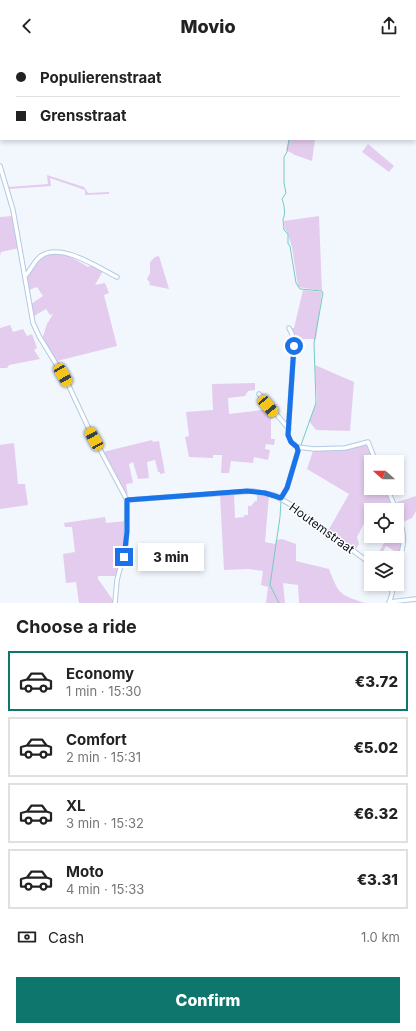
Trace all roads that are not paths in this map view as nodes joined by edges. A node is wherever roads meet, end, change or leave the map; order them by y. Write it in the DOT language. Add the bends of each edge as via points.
graph roads {
  1 [pos="0,166"];
  2 [pos="25,276"];
  3 [pos="117,277"];
  4 [pos="289,328"];
  5 [pos="259,394"];
  6 [pos="289,429"];
  7 [pos="297,447"];
  8 [pos="373,455"];
  9 [pos="281,498"];
  10 [pos="127,500"];
  11 [pos="364,559"];
  12 [pos="392,591"];
  13 [pos="416,599"];
  14 [pos="115,603"];
  15 [pos="389,603"];
  1 -- 2 [label="street" via="13,210"];
  2 -- 3 [label="street" via="40,257 55,252 76,257"];
  2 -- 10 [label="street" via="32,317 39,336 67,382"];
  4 -- 6 [label="street" via="294,346"];
  5 -- 6 [label="street"];
  6 -- 7 [label="street" via="289,438"];
  7 -- 8 [label="street" via="338,449 368,442"];
  7 -- 9 [label="street" via="289,480"];
  9 -- 10 [label="street, Houtemstraat" via="247,491"];
  9 -- 11 [label="street, Houtemstraat"];
  10 -- 14 [label="street" via="126,546 117,580"];
  12 -- 15 [label="street"];
  13 -- 15 [label="street"];
}
